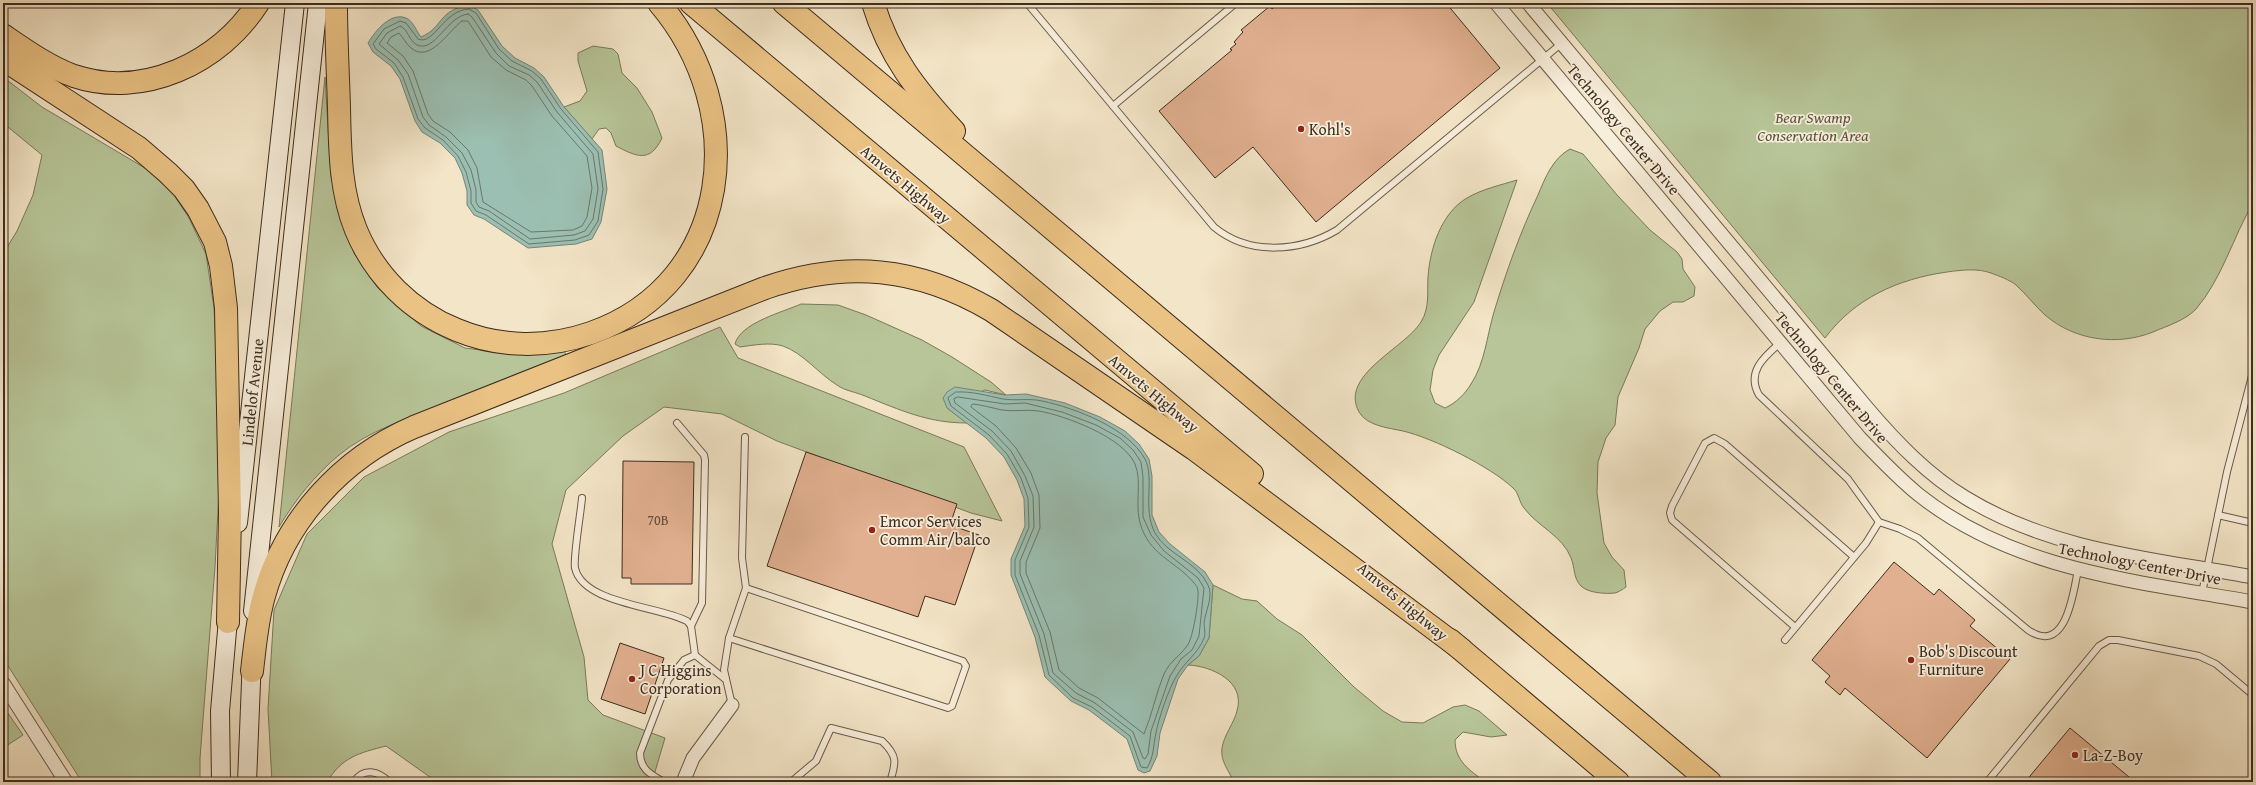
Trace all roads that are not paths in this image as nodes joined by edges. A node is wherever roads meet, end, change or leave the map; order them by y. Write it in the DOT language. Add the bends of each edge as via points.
graph roads {
  1 [pos="258,3"];
  2 [pos="295,3"];
  3 [pos="318,3"];
  4 [pos="336,3"];
  5 [pos="659,3"];
  6 [pos="691,3"];
  7 [pos="784,3"];
  8 [pos="873,3"];
  9 [pos="1026,3"];
  10 [pos="1236,3"];
  11 [pos="1496,3"];
  12 [pos="1528,3"];
  13 [pos="3,35"];
  14 [pos="1562,43"];
  15 [pos="1543,59"];
  16 [pos="3,60"];
  17 [pos="1113,106"];
  18 [pos="1077,250"];
  19 [pos="1780,343"];
  20 [pos="2253,372"];
  21 [pos="677,423"];
  22 [pos="745,437"];
  23 [pos="582,498"];
  24 [pos="2218,515"];
  25 [pos="1879,522"];
  26 [pos="2253,523"];
  27 [pos="1854,557"];
  28 [pos="2207,568"];
  29 [pos="2078,570"];
  30 [pos="2253,576"];
  31 [pos="746,588"];
  32 [pos="2202,592"];
  33 [pos="2253,602"];
  34 [pos="228,622"];
  35 [pos="691,626"];
  36 [pos="1795,627"];
  37 [pos="729,638"];
  38 [pos="1785,640"];
  39 [pos="1461,649"];
  40 [pos="696,655"];
  41 [pos="252,671"];
  42 [pos="725,679"];
  43 [pos="3,683"];
  44 [pos="2253,695"];
  45 [pos="732,705"];
  46 [pos="220,780"];
  47 [pos="66,782"];
  48 [pos="247,782"];
  49 [pos="354,782"];
  50 [pos="389,782"];
  51 [pos="664,782"];
  52 [pos="683,782"];
  53 [pos="791,782"];
  54 [pos="890,782"];
  55 [pos="1618,782"];
  56 [pos="1710,782"];
  57 [pos="1987,782"];
  1 -- 13 [label="highway" via="238,29 206,56 172,74 136,83 102,82 72,75 52,66"];
  2 -- 34 [label="main road, Lindelof Avenue"];
  3 -- 41 [label="main road, Lindelof Avenue" via="258,559"];
  4 -- 5 [label="highway" via="341,168 347,205 365,250 394,289 424,313 444,325 467,334 516,344 553,343 576,338 609,327 628,316 665,285 681,266 700,234 712,199 716,174 714,117 704,78 695,56 683,34"];
  6 -- 39 [label="highway, Amvets Highway"];
  7 -- 18 [label="highway"];
  8 -- 18 [label="highway" via="881,28 897,60 942,119"];
  9 -- 17 [label="lane"];
  10 -- 17 [label="lane"];
  11 -- 15 [label="street, Technology Center Drive"];
  12 -- 14 [label="street, Technology Center Drive"];
  14 -- 15 [label="lane"];
  14 -- 28 [label="street, Technology Center Drive" via="1868,409 1906,452 1925,468 1965,498 1987,510 2056,539 2097,549"];
  15 -- 17 [label="lane" via="1346,223 1327,236 1296,246 1254,246 1220,232"];
  15 -- 19 [label="street, Technology Center Drive"];
  16 -- 34 [label="highway" via="139,148 168,172 198,209 214,242 221,266 226,308 230,512"];
  18 -- 56 [label="highway"];
  19 -- 25 [label="lane" via="1762,360 1755,372 1754,383 1759,395 1843,474"];
  19 -- 29 [label="street, Technology Center Drive" via="1860,438 1889,469 1919,495 1982,535 2036,558"];
  20 -- 24 [label="lane"];
  21 -- 35 [label="lane" via="704,454 705,460 702,602"];
  22 -- 31 [label="lane" via="742,558"];
  23 -- 35 [label="lane" via="575,568 582,580 597,594 681,617"];
  24 -- 26 [label="lane"];
  24 -- 28 [label="lane"];
  25 -- 27 [label="lane"];
  25 -- 29 [label="lane" via="1918,538 2028,630 2040,636 2054,634 2067,618"];
  27 -- 36 [label="lane"];
  27 -- 36 [label="lane" via="1725,444 1714,438 1705,443 1672,506 1672,520"];
  28 -- 30 [label="street, Technology Center Drive"];
  28 -- 32 [label="lane"];
  29 -- 32 [label="street, Technology Center Drive"];
  31 -- 37 [label="lane"];
  31 -- 37 [label="lane" via="963,661 966,666 952,706 948,708"];
  32 -- 33 [label="street, Technology Center Drive"];
  34 -- 46 [label="main road, Lindelof Avenue" via="220,711"];
  35 -- 40 [label="lane"];
  36 -- 38 [label="lane"];
  37 -- 42 [label="lane" via="725,658"];
  39 -- 41 [label="highway" via="1194,449 990,310 956,291 931,282 892,274 840,271 792,278 414,427 379,444 328,485 306,511 285,544 264,594"];
  39 -- 55 [label="highway, Amvets Highway"];
  40 -- 42 [label="lane"];
  40 -- 51 [label="lane" via="684,660 672,672 640,754 644,768"];
  41 -- 48 [label="main road, Lindelof Avenue"];
  42 -- 45 [label="lane"];
  43 -- 47 [label="street"];
  44 -- 57 [label="lane" via="2216,664 2199,656 2109,640 2099,646"];
  45 -- 52 [label="street" via="693,758"];
  49 -- 50 [label="lane" via="368,772 381,775"];
  53 -- 54 [label="lane" via="816,761 831,728 882,742 887,746 895,760"];
}
